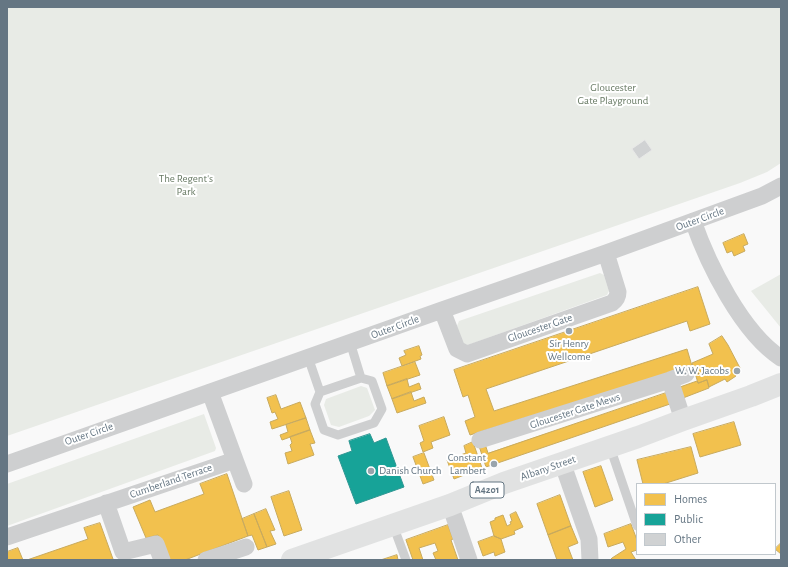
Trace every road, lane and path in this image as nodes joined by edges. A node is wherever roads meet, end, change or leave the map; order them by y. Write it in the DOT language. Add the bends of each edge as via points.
graph roads {
  1 [pos="781,186"];
  2 [pos="693,221"];
  3 [pos="606,253"];
  4 [pos="442,310"];
  5 [pos="350,342"];
  6 [pos="308,357"];
  7 [pos="781,358"];
  8 [pos="686,374"];
  9 [pos="361,378"];
  10 [pos="670,380"];
  11 [pos="781,384"];
  12 [pos="210,392"];
  13 [pos="320,392"];
  14 [pos="683,420"];
  15 [pos="480,440"];
  16 [pos="610,447"];
  17 [pos="235,460"];
  18 [pos="562,462"];
  19 [pos="7,464"];
  20 [pos="244,484"];
  21 [pos="106,503"];
  22 [pos="450,505"];
  23 [pos="636,523"];
  24 [pos="393,525"];
  25 [pos="7,537"];
  26 [pos="246,547"];
  27 [pos="162,560"];
  28 [pos="206,560"];
  29 [pos="292,560"];
  30 [pos="406,560"];
  31 [pos="469,560"];
  32 [pos="590,560"];
  1 -- 2 [label="street, Outer Circle" via="762,196"];
  2 -- 3 [label="street, Outer Circle"];
  2 -- 7 [label="street" via="713,268 733,304 760,340"];
  3 -- 4 [label="street, Outer Circle"];
  3 -- 4 [label="street, Gloucester Gate" via="618,292 612,303 467,354 457,349"];
  4 -- 5 [label="street, Outer Circle"];
  5 -- 6 [label="street, Outer Circle"];
  5 -- 9 [label="lane"];
  6 -- 12 [label="street, Outer Circle"];
  6 -- 13 [label="lane"];
  8 -- 10 [label="street, Gloucester Gate Mews"];
  9 -- 13 [label="lane"];
  9 -- 13 [label="lane" via="372,381 382,409 374,424 338,435 324,430 315,404"];
  10 -- 14 [label="street"];
  10 -- 15 [label="street, Gloucester Gate Mews"];
  11 -- 14 [label="main road, Albany Street / A4201"];
  12 -- 17 [label="street"];
  12 -- 19 [label="street, Outer Circle"];
  14 -- 16 [label="main road, Albany Street / A4201"];
  16 -- 18 [label="main road, Albany Street / A4201"];
  16 -- 23 [label="lane"];
  17 -- 20 [label="street"];
  17 -- 21 [label="street, Cumberland Terrace"];
  18 -- 22 [label="main road, Albany Street / A4201"];
  18 -- 32 [label="street" via="589,539"];
  21 -- 25 [label="street, Cumberland Terrace"];
  21 -- 27 [label="street" via="123,552 156,544"];
  22 -- 24 [label="main road, Albany Street / A4201"];
  22 -- 31 [label="street"];
  24 -- 29 [label="main road, Albany Street / A4201"];
  24 -- 30 [label="lane"];
  26 -- 28 [label="street"];
}
